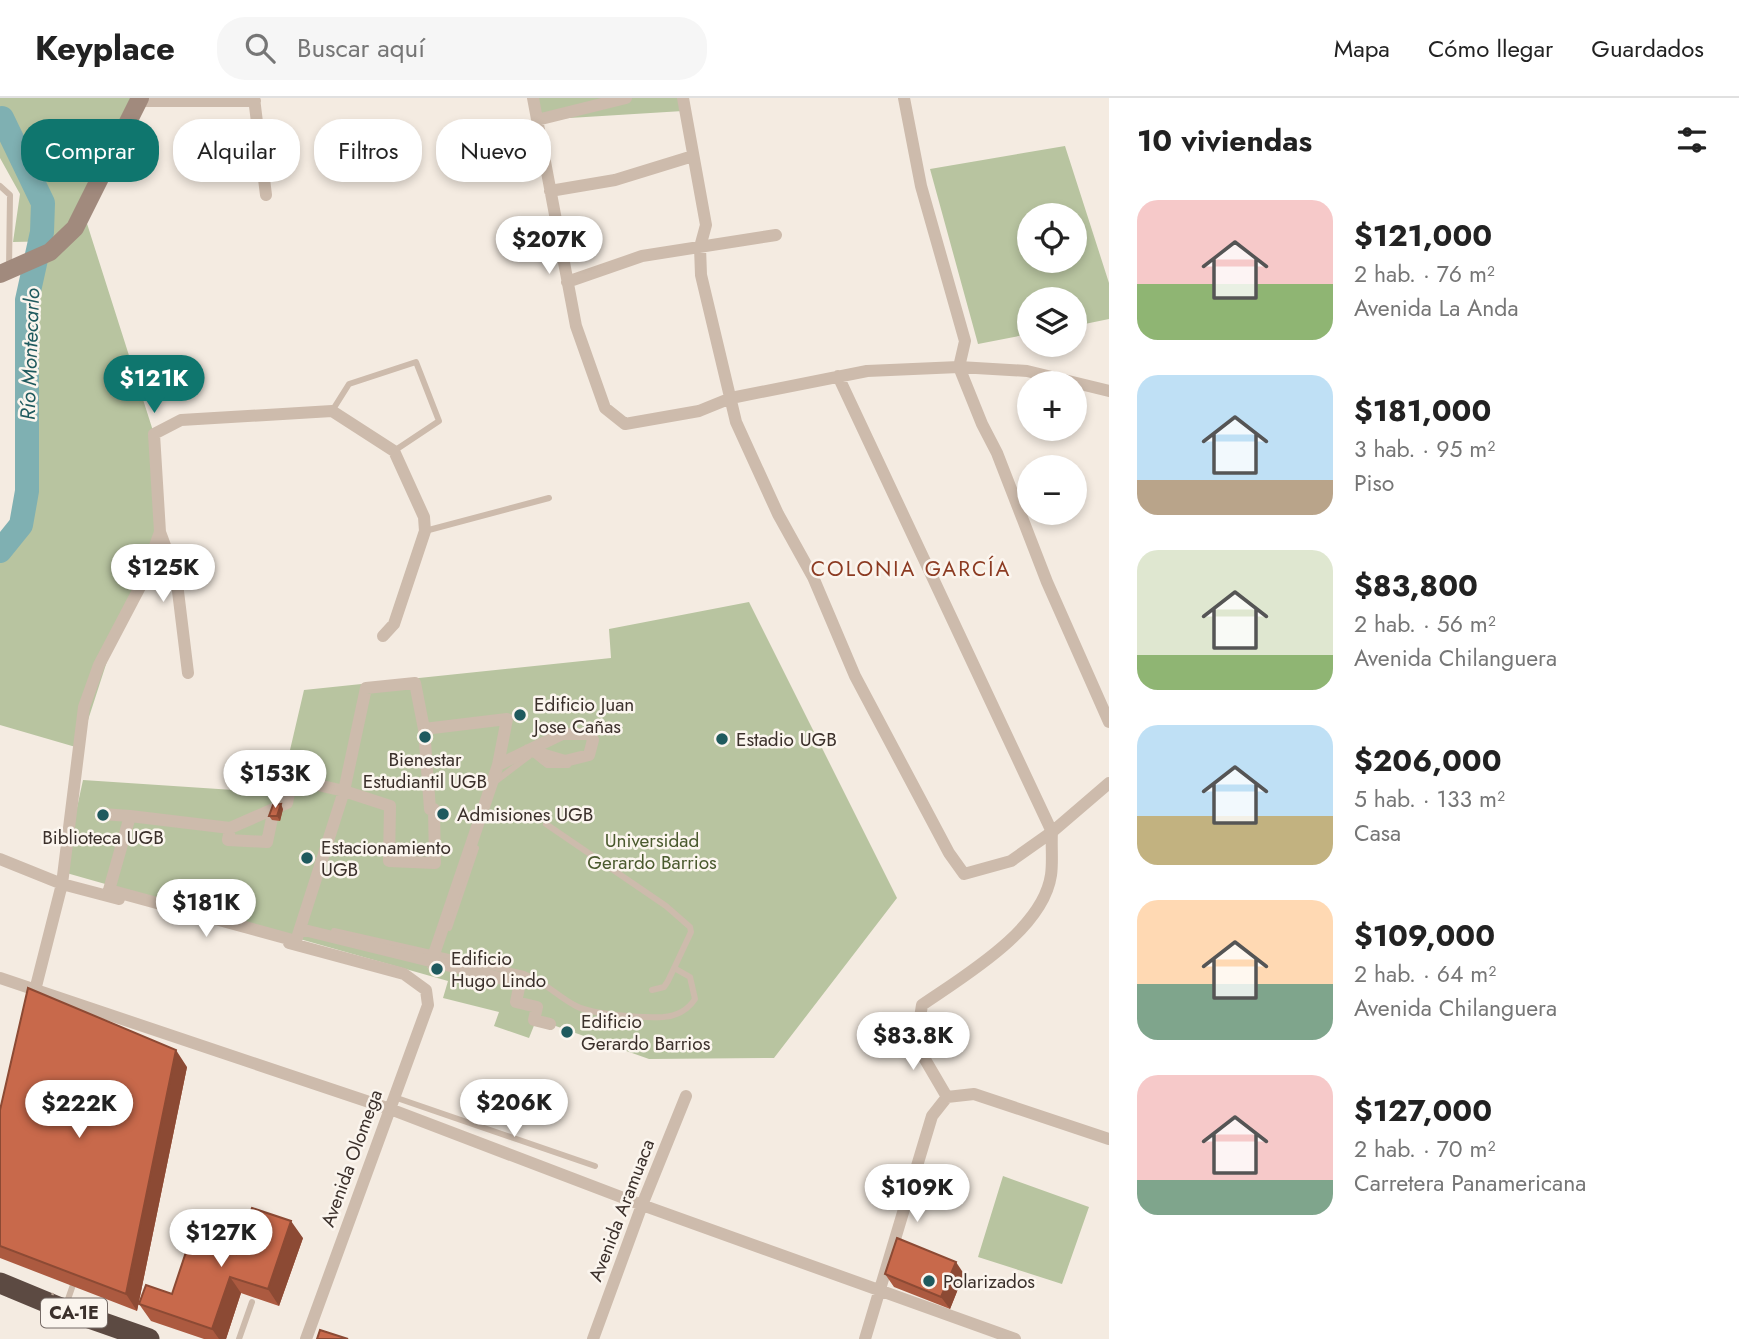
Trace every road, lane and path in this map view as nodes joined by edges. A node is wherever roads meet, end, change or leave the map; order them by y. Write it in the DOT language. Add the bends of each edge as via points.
graph roads {
  1 [pos="533,98"];
  2 [pos="626,98"];
  3 [pos="684,98"];
  4 [pos="904,98"];
  5 [pos="139,99"];
  6 [pos="254,100"];
  7 [pos="537,119"];
  8 [pos="541,119"];
  9 [pos="694,156"];
  10 [pos="548,182"];
  11 [pos="0,186"];
  12 [pos="550,191"];
  13 [pos="266,195"];
  14 [pos="776,235"];
  15 [pos="700,247"];
  16 [pos="9,271"];
  17 [pos="567,282"];
  18 [pos="959,367"];
  19 [pos="838,376"];
  20 [pos="1109,391"];
  21 [pos="731,398"];
  22 [pos="332,411"];
  23 [pos="394,451"];
  24 [pos="549,498"];
  25 [pos="425,531"];
  26 [pos="160,532"];
  27 [pos="200,570"];
  28 [pos="176,575"];
  29 [pos="383,636"];
  30 [pos="188,673"];
  31 [pos="1109,722"];
  32 [pos="424,729"];
  33 [pos="532,752"];
  34 [pos="498,765"];
  35 [pos="1109,783"];
  36 [pos="344,791"];
  37 [pos="274,809"];
  38 [pos="102,814"];
  39 [pos="130,816"];
  40 [pos="546,824"];
  41 [pos="230,828"];
  42 [pos="1052,832"];
  43 [pos="0,859"];
  44 [pos="62,884"];
  45 [pos="303,924"];
  46 [pos="307,948"];
  47 [pos="435,958"];
  48 [pos="674,968"];
  49 [pos="0,978"];
  50 [pos="35,990"];
  51 [pos="652,990"];
  52 [pos="29,1015"];
  53 [pos="550,1024"];
  54 [pos="686,1096"];
  55 [pos="947,1097"];
  56 [pos="392,1103"];
  57 [pos="1109,1139"];
  58 [pos="595,1166"];
  59 [pos="642,1205"];
  60 [pos="79,1268"];
  61 [pos="0,1283"];
  62 [pos="880,1291"];
  63 [pos="59,1301"];
  64 [pos="251,1302"];
  65 [pos="43,1321"];
  66 [pos="149,1339"];
  67 [pos="239,1339"];
  68 [pos="306,1339"];
  69 [pos="593,1339"];
  70 [pos="865,1339"];
  71 [pos="1015,1339"];
  1 -- 7 [label="street"];
  2 -- 8 [label="street"];
  3 -- 9 [label="street"];
  4 -- 18 [label="street" via="920,186 965,341"];
  5 -- 6 [label="street"];
  5 -- 16 [label="street" via="75,228 50,252"];
  6 -- 13 [label="street"];
  9 -- 12 [label="street" via="615,180"];
  9 -- 15 [label="street" via="706,225"];
  10 -- 12 [label="street"];
  11 -- 16 [label="lane" via="10,195"];
  12 -- 17 [label="street"];
  14 -- 15 [label="street"];
  15 -- 17 [label="street" via="642,256"];
  15 -- 21 [label="street" via="701,275"];
  17 -- 21 [label="street" via="576,326 605,408 625,424 699,411"];
  18 -- 19 [label="street"];
  18 -- 20 [label="street" via="1027,371"];
  18 -- 31 [label="street"];
  19 -- 21 [label="street"];
  19 -- 42 [label="street"];
  21 -- 42 [label="street" via="736,422 813,577 855,676 964,874 1011,861"];
  22 -- 23 [label="street"];
  22 -- 23 [label="lane" via="349,384 416,362 439,421"];
  22 -- 26 [label="street" via="181,420 154,434"];
  23 -- 25 [label="street" via="424,517"];
  24 -- 25 [label="lane"];
  25 -- 29 [label="street" via="394,624"];
  26 -- 28 [label="street"];
  26 -- 44 [label="street" via="141,585 99,665 84,707"];
  27 -- 28 [label="lane"];
  28 -- 30 [label="street"];
  32 -- 34 [label="street" via="507,719"];
  32 -- 36 [label="street" via="415,683 366,688"];
  32 -- 36 [label="street" via="435,863 389,861 390,806"];
  33 -- 33 [label="street" via="562,734 591,737 589,755 565,761"];
  33 -- 34 [label="street"];
  33 -- 47 [label="lane" via="498,778 492,789 472,862"];
  34 -- 47 [label="street"];
  35 -- 42 [label="street"];
  36 -- 37 [label="street" via="292,779 287,803"];
  36 -- 45 [label="street"];
  37 -- 41 [label="street"];
  37 -- 41 [label="street" via="267,842 228,840"];
  38 -- 39 [label="street"];
  39 -- 41 [label="street"];
  39 -- 45 [label="street" via="109,890 296,941"];
  40 -- 48 [label="lane" via="687,923 691,932"];
  42 -- 55 [label="street" via="1051,875 1028,922 978,967 922,1005 916,1044"];
  43 -- 44 [label="street"];
  44 -- 46 [label="street"];
  44 -- 50 [label="street"];
  45 -- 46 [label="lane"];
  45 -- 47 [label="street"];
  46 -- 56 [label="street, Avenida Olomega" via="404,974 426,990 428,1005"];
  47 -- 48 [label="lane" via="524,974 543,981 578,1007 664,1017 688,1009 695,999 690,977"];
  47 -- 53 [label="street" via="520,983 516,1002 537,1007 534,1020"];
  48 -- 51 [label="lane" via="664,987"];
  49 -- 50 [label="street"];
  50 -- 52 [label="street"];
  50 -- 56 [label="street"];
  54 -- 59 [label="street, Avenida Aramuaca"];
  55 -- 57 [label="street" via="974,1094"];
  55 -- 62 [label="street" via="932,1115"];
  56 -- 58 [label="lane"];
  56 -- 59 [label="street"];
  56 -- 68 [label="street, Avenida Olomega"];
  59 -- 62 [label="street"];
  59 -- 69 [label="street, Avenida Aramuaca"];
  60 -- 63 [label="lane"];
  61 -- 63 [label="highway, CA-1E"];
  62 -- 70 [label="street"];
  62 -- 71 [label="street"];
  63 -- 65 [label="path, bridge"];
  63 -- 66 [label="highway, CA-1E"];
  64 -- 67 [label="lane"];
}
